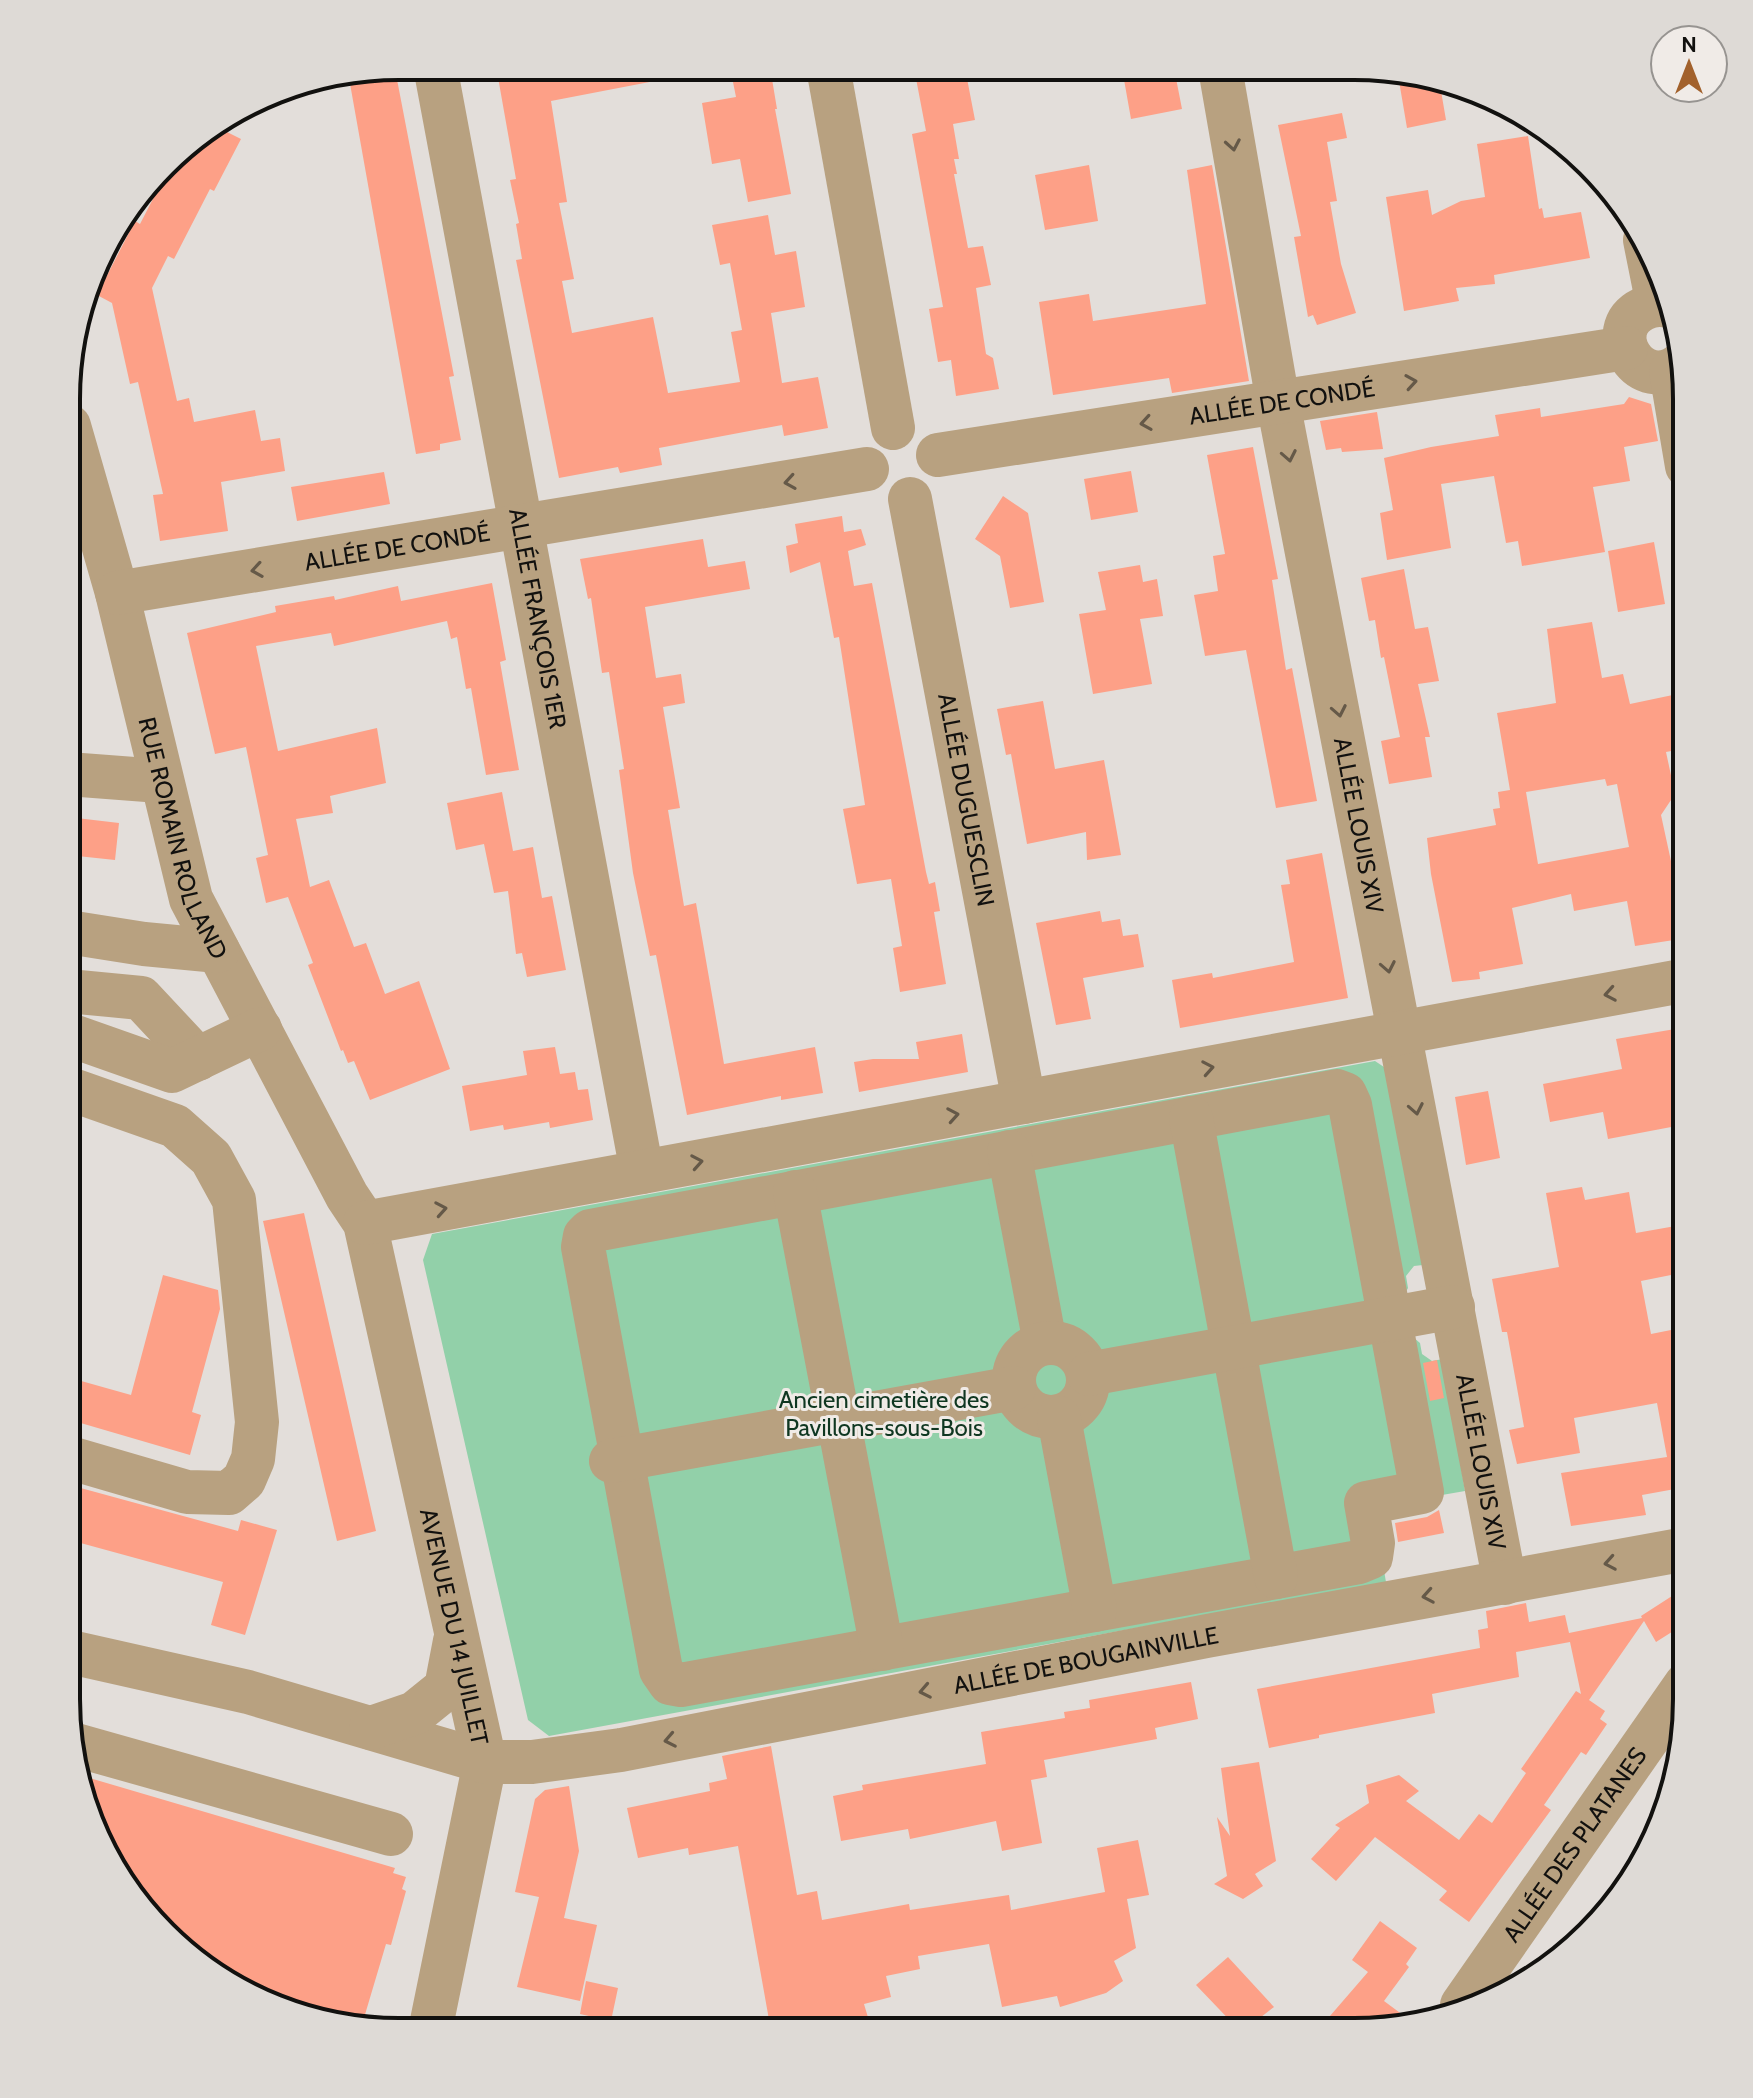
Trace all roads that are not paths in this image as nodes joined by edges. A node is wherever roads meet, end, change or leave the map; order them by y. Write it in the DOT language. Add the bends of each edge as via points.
graph roads {
  1 [pos="438,80"];
  2 [pos="830,80"];
  3 [pos="1222,80"];
  4 [pos="1659,307"];
  5 [pos="1626,348"];
  6 [pos="1671,369"];
  7 [pos="1278,402"];
  8 [pos="893,428"];
  9 [pos="938,455"];
  10 [pos="80,464"];
  11 [pos="867,469"];
  12 [pos="910,499"];
  13 [pos="520,527"];
  14 [pos="117,593"];
  15 [pos="80,775"];
  16 [pos="160,781"];
  17 [pos="80,934"];
  18 [pos="218,951"];
  19 [pos="1673,983"];
  20 [pos="80,992"];
  21 [pos="260,1029"];
  22 [pos="1401,1032"];
  23 [pos="80,1039"];
  24 [pos="198,1059"];
  25 [pos="80,1093"];
  26 [pos="1024,1102"];
  27 [pos="1191,1118"];
  28 [pos="1009,1152"];
  29 [pos="642,1172"];
  30 [pos="795,1192"];
  31 [pos="365,1223"];
  32 [pos="1453,1307"];
  33 [pos="1390,1319"];
  34 [pos="1045,1343"];
  35 [pos="1234,1347"];
  36 [pos="1089,1374"];
  37 [pos="1014,1388"];
  38 [pos="1059,1418"];
  39 [pos="839,1420"];
  40 [pos="616,1460"];
  41 [pos="80,1461"];
  42 [pos="1673,1551"];
  43 [pos="1276,1577"];
  44 [pos="1505,1583"];
  45 [pos="1095,1610"];
  46 [pos="80,1628"];
  47 [pos="456,1638"];
  48 [pos="882,1649"];
  49 [pos="80,1654"];
  50 [pos="248,1692"];
  51 [pos="1673,1703"];
  52 [pos="371,1728"];
  53 [pos="84,1747"];
  54 [pos="485,1762"];
  55 [pos="391,1834"];
  56 [pos="1467,1997"];
  57 [pos="433,2018"];
  1 -- 13 [label="street, ALLÉE FRANÇOIS 1ER"];
  2 -- 8 [label="street"];
  3 -- 7 [label="street, ALLÉE LOUIS XIV, one-way"];
  4 -- 5 [label="street" via="1638,311 1631,318"];
  5 -- 6 [label="street" via="1639,367 1660,373"];
  7 -- 5 [label="street, ALLÉE DE CONDÉ, one-way"];
  7 -- 9 [label="street, ALLÉE DE CONDÉ, one-way"];
  7 -- 22 [label="street, ALLÉE LOUIS XIV, one-way"];
  8 -- 9 [label="street" via="904,426 926,435"];
  8 -- 11 [label="street" via="875,439"];
  9 -- 12 [label="street" via="936,478"];
  10 -- 14 [label="street, RUE ROMAIN ROLLAND"];
  11 -- 12 [label="street" via="878,490"];
  11 -- 13 [label="street, ALLÉE DE CONDÉ, one-way"];
  12 -- 26 [label="street, ALLÉE DUGUESCLIN"];
  13 -- 14 [label="street, ALLÉE DE CONDÉ, one-way"];
  13 -- 29 [label="street, ALLÉE FRANÇOIS 1ER"];
  14 -- 16 [label="street, RUE ROMAIN ROLLAND"];
  15 -- 16 [label="street"];
  16 -- 18 [label="street, RUE ROMAIN ROLLAND" via="191,899"];
  17 -- 18 [label="street"];
  18 -- 21 [label="street, RUE ROMAIN ROLLAND"];
  19 -- 22 [label="street, one-way"];
  20 -- 24 [label="street" via="141,998"];
  21 -- 24 [label="street"];
  21 -- 31 [label="street, RUE ROMAIN ROLLAND"];
  26 -- 22 [label="street, one-way"];
  22 -- 32 [label="street, ALLÉE LOUIS XIV, one-way"];
  23 -- 24 [label="street" via="172,1071"];
  25 -- 41 [label="street" via="175,1126 211,1158 234,1200 257,1422 253,1459 244,1480 229,1493 187,1492"];
  29 -- 26 [label="street, one-way"];
  27 -- 28 [label="street"];
  27 -- 33 [label="street" via="1331,1092 1345,1094"];
  27 -- 35 [label="street"];
  28 -- 30 [label="street"];
  28 -- 34 [label="street"];
  31 -- 29 [label="street, one-way"];
  30 -- 39 [label="street"];
  30 -- 40 [label="street" via="604,1227 585,1236"];
  31 -- 47 [label="street, AVENUE DU 14 JUILLET"];
  32 -- 33 [label="street"];
  32 -- 44 [label="street, ALLÉE LOUIS XIV"];
  33 -- 35 [label="street"];
  33 -- 43 [label="street" via="1422,1492 1366,1503 1373,1549 1367,1560"];
  34 -- 36 [label="street" via="1078,1354"];
  34 -- 37 [label="street" via="1017,1365"];
  35 -- 36 [label="street"];
  35 -- 43 [label="street"];
  36 -- 38 [label="street" via="1085,1397"];
  37 -- 38 [label="street" via="1036,1415"];
  37 -- 39 [label="street"];
  38 -- 45 [label="street"];
  39 -- 40 [label="street"];
  39 -- 48 [label="street"];
  40 -- 48 [label="street" via="661,1670 670,1683"];
  42 -- 44 [label="street, ALLÉE DE BOUGAINVILLE, one-way"];
  43 -- 45 [label="street"];
  44 -- 54 [label="street, ALLÉE DE BOUGAINVILLE, one-way" via="621,1750 532,1762"];
  45 -- 48 [label="street"];
  46 -- 50 [label="street"];
  47 -- 52 [label="street" via="446,1688 415,1713"];
  47 -- 54 [label="street, AVENUE DU 14 JUILLET"];
  49 -- 50 [label="street"];
  50 -- 52 [label="street, ALLÉE DE BOUGAINVILLE"];
  51 -- 56 [label="street, ALLÉE DES PLATANES"];
  52 -- 54 [label="street, ALLÉE DE BOUGAINVILLE"];
  53 -- 55 [label="street"];
  54 -- 57 [label="street, AVENUE DU 14 JUILLET"];
}
